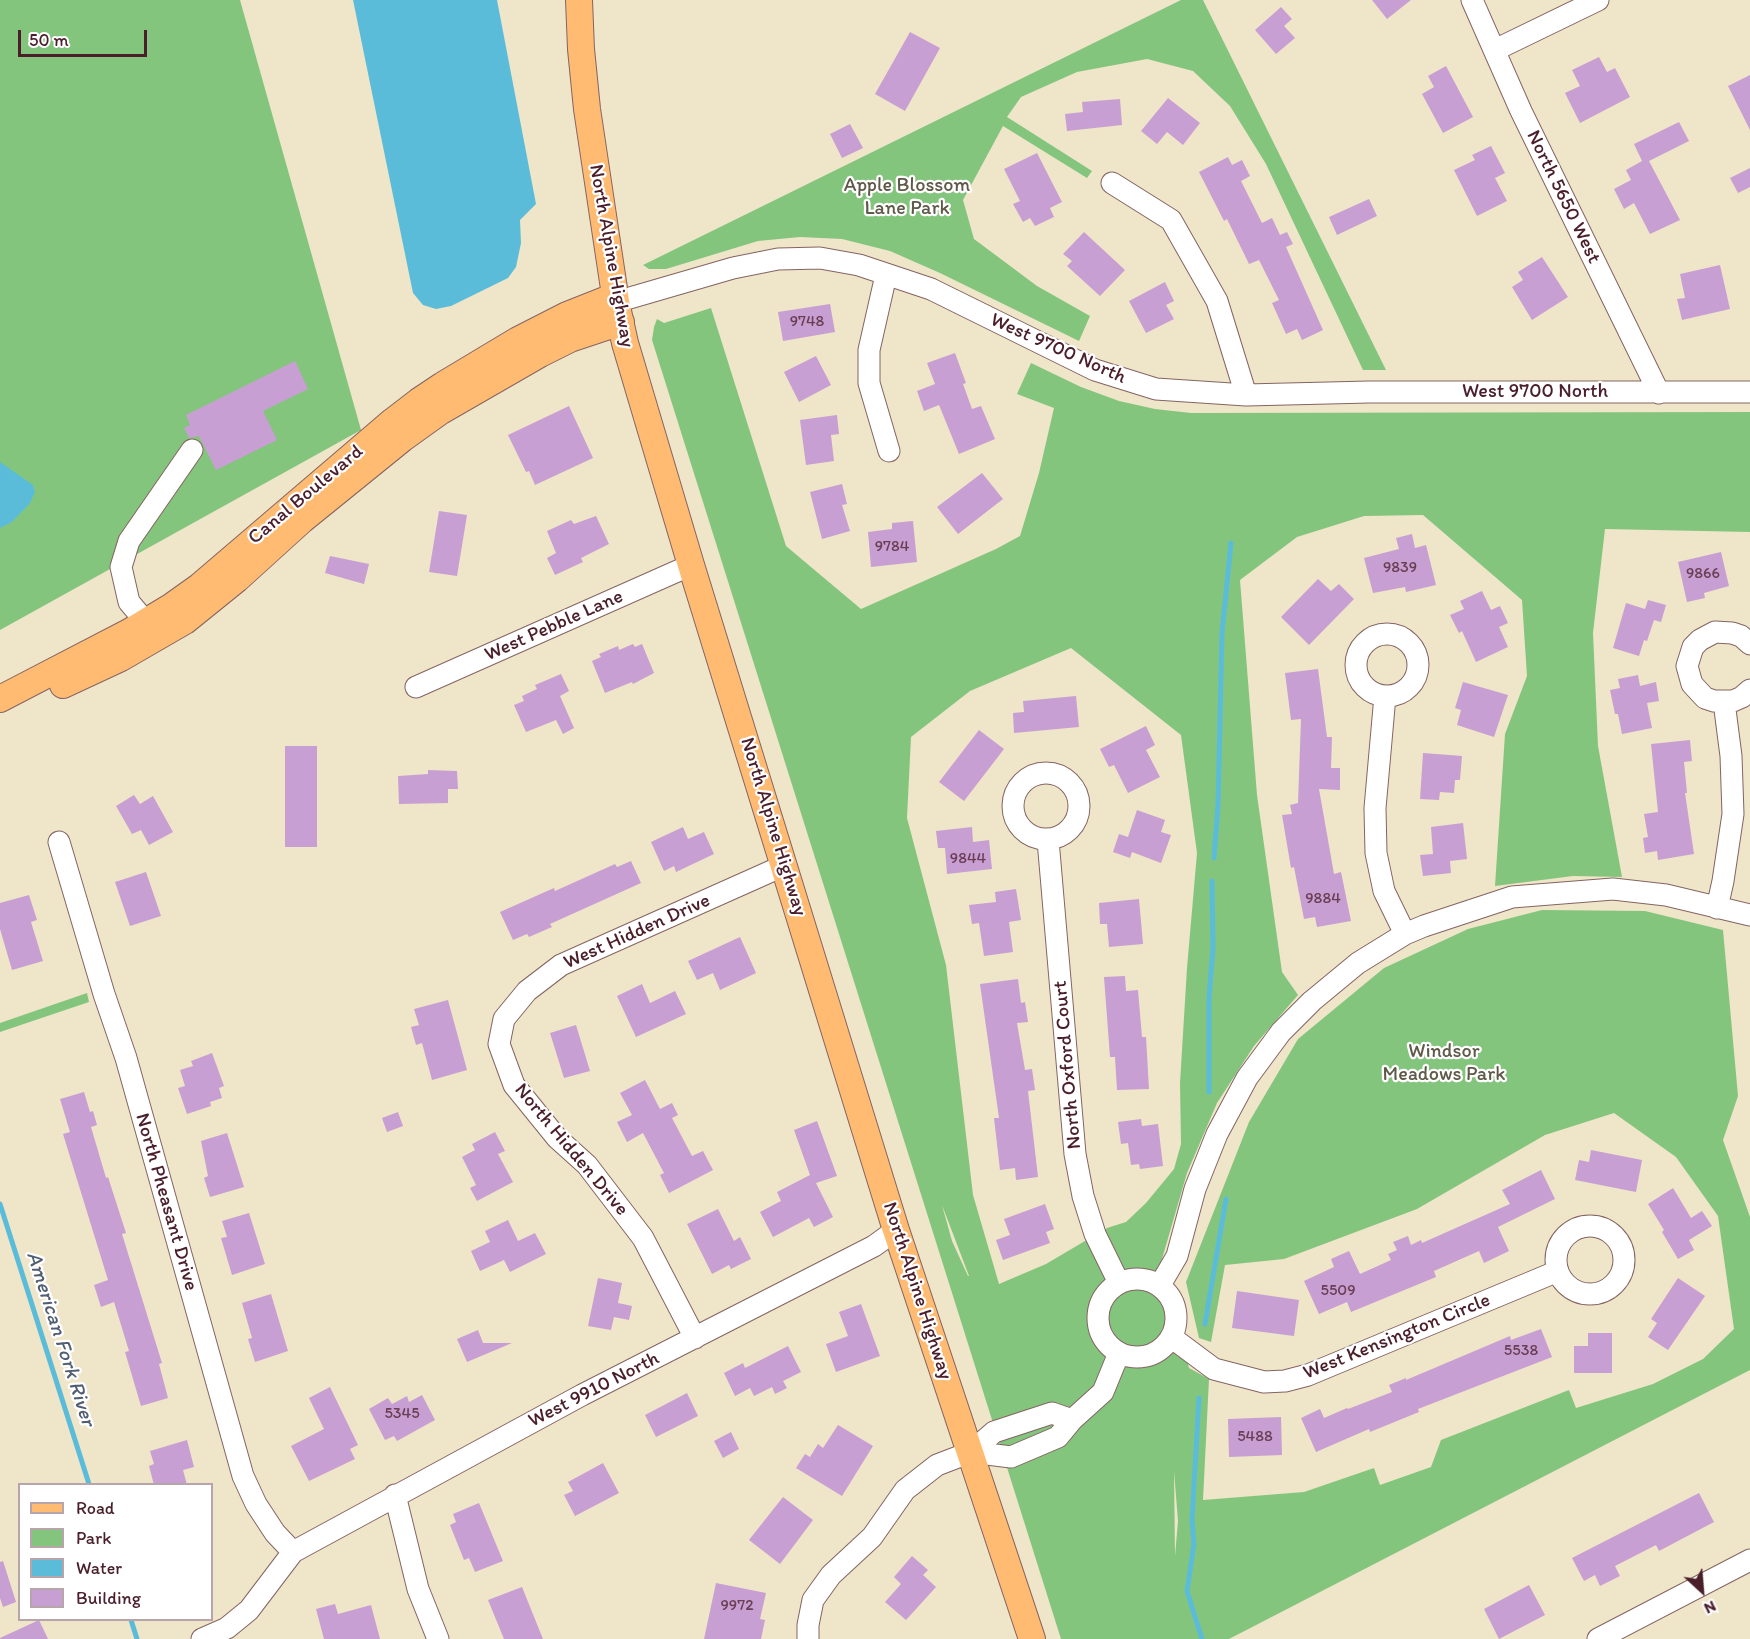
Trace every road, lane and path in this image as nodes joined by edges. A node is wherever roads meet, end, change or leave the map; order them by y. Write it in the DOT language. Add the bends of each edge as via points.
graph roads {
  1 [pos="579,0"];
  2 [pos="1472,0"];
  3 [pos="1598,0"];
  4 [pos="1495,50"];
  5 [pos="1112,183"];
  6 [pos="886,275"];
  7 [pos="617,307"];
  8 [pos="1750,392"];
  9 [pos="1659,393"];
  10 [pos="1246,395"];
  11 [pos="192,450"];
  12 [pos="889,451"];
  13 [pos="691,565"];
  14 [pos="153,630"];
  15 [pos="1750,644"];
  16 [pos="416,687"];
  17 [pos="1750,690"];
  18 [pos="1385,696"];
  19 [pos="0,699"];
  20 [pos="1724,702"];
  21 [pos="0,713"];
  22 [pos="1048,840"];
  23 [pos="58,842"];
  24 [pos="785,865"];
  25 [pos="1717,908"];
  26 [pos="1750,915"];
  27 [pos="1405,934"];
  28 [pos="504,1019"];
  29 [pos="896,1230"];
  30 [pos="1558,1271"];
  31 [pos="1119,1283"];
  32 [pos="1160,1286"];
  33 [pos="1171,1337"];
  34 [pos="695,1338"];
  35 [pos="1119,1353"];
  36 [pos="1072,1420"];
  37 [pos="971,1452"];
  38 [pos="395,1495"];
  39 [pos="292,1552"];
  40 [pos="1750,1560"];
  41 [pos="202,1639"];
  42 [pos="438,1639"];
  43 [pos="808,1639"];
  44 [pos="1032,1639"];
  45 [pos="1598,1639"];
  1 -- 7 [label="main road, North Alpine Highway" via="587,109"];
  2 -- 4 [label="street, North 5650 West"];
  3 -- 4 [label="street"];
  4 -- 9 [label="street, North 5650 West"];
  5 -- 10 [label="street" via="1171,220 1217,301"];
  6 -- 7 [label="street, West 9700 North" via="820,258 778,259 723,270"];
  6 -- 10 [label="street, West 9700 North" via="931,289 1120,379 1156,389"];
  6 -- 12 [label="street" via="869,350 869,383"];
  7 -- 13 [label="main road, North Alpine Highway"];
  7 -- 14 [label="main road, Canal Boulevard" via="570,339 441,411 302,520 210,602 185,621"];
  8 -- 9 [label="street, West 9700 North"];
  9 -- 10 [label="street, West 9700 North"];
  11 -- 14 [label="street" via="129,540 121,567 129,602"];
  13 -- 16 [label="street, West Pebble Lane"];
  13 -- 24 [label="main road, North Alpine Highway"];
  14 -- 19 [label="main road, Canal Boulevard"];
  14 -- 21 [label="main road, Canal Boulevard" via="86,675"];
  15 -- 20 [label="street" via="1741,636 1715,632 1700,640 1689,656 1687,666 1692,684 1706,698"];
  17 -- 20 [label="street" via="1742,697"];
  18 -- 27 [label="street" via="1376,853 1384,891"];
  20 -- 25 [label="street" via="1733,814"];
  22 -- 31 [label="street, North Oxford Court" via="1075,1154 1095,1234"];
  23 -- 39 [label="street, North Pheasant Drive" via="126,1058 243,1476 256,1504"];
  24 -- 28 [label="street, West Hidden Drive" via="561,965 527,991"];
  24 -- 29 [label="main road, North Alpine Highway"];
  25 -- 26 [label="street"];
  25 -- 27 [label="street" via="1666,895 1613,889 1558,892 1512,897"];
  27 -- 32 [label="street" via="1358,963 1312,1001 1281,1032 1247,1078 1217,1134 1195,1189 1177,1256"];
  28 -- 34 [label="street, North Hidden Drive" via="499,1044 514,1085 557,1138 587,1165 643,1238"];
  29 -- 34 [label="street, West 9910 North" via="874,1246"];
  29 -- 37 [label="main road, North Alpine Highway"];
  30 -- 33 [label="street, West Kensington Circle" via="1308,1375 1285,1381 1264,1382 1214,1369"];
  31 -- 32 [label="street" via="1140,1278"];
  31 -- 35 [label="street" via="1103,1298 1098,1318 1103,1338"];
  32 -- 33 [label="street" via="1176,1309"];
  33 -- 35 [label="street" via="1157,1352 1148,1355"];
  34 -- 38 [label="street, West 9910 North"];
  35 -- 36 [label="street" via="1104,1392"];
  36 -- 37 [label="street" via="1052,1413 994,1432"];
  36 -- 37 [label="street" via="1058,1437 1011,1457"];
  37 -- 43 [label="street" via="937,1466 905,1490 872,1537 831,1575 813,1600"];
  37 -- 44 [label="main road, North Alpine Highway"];
  38 -- 39 [label="street, West 9910 North"];
  38 -- 42 [label="street" via="418,1589"];
  39 -- 41 [label="street" via="249,1610 227,1628"];
  40 -- 45 [label="street"];
}
